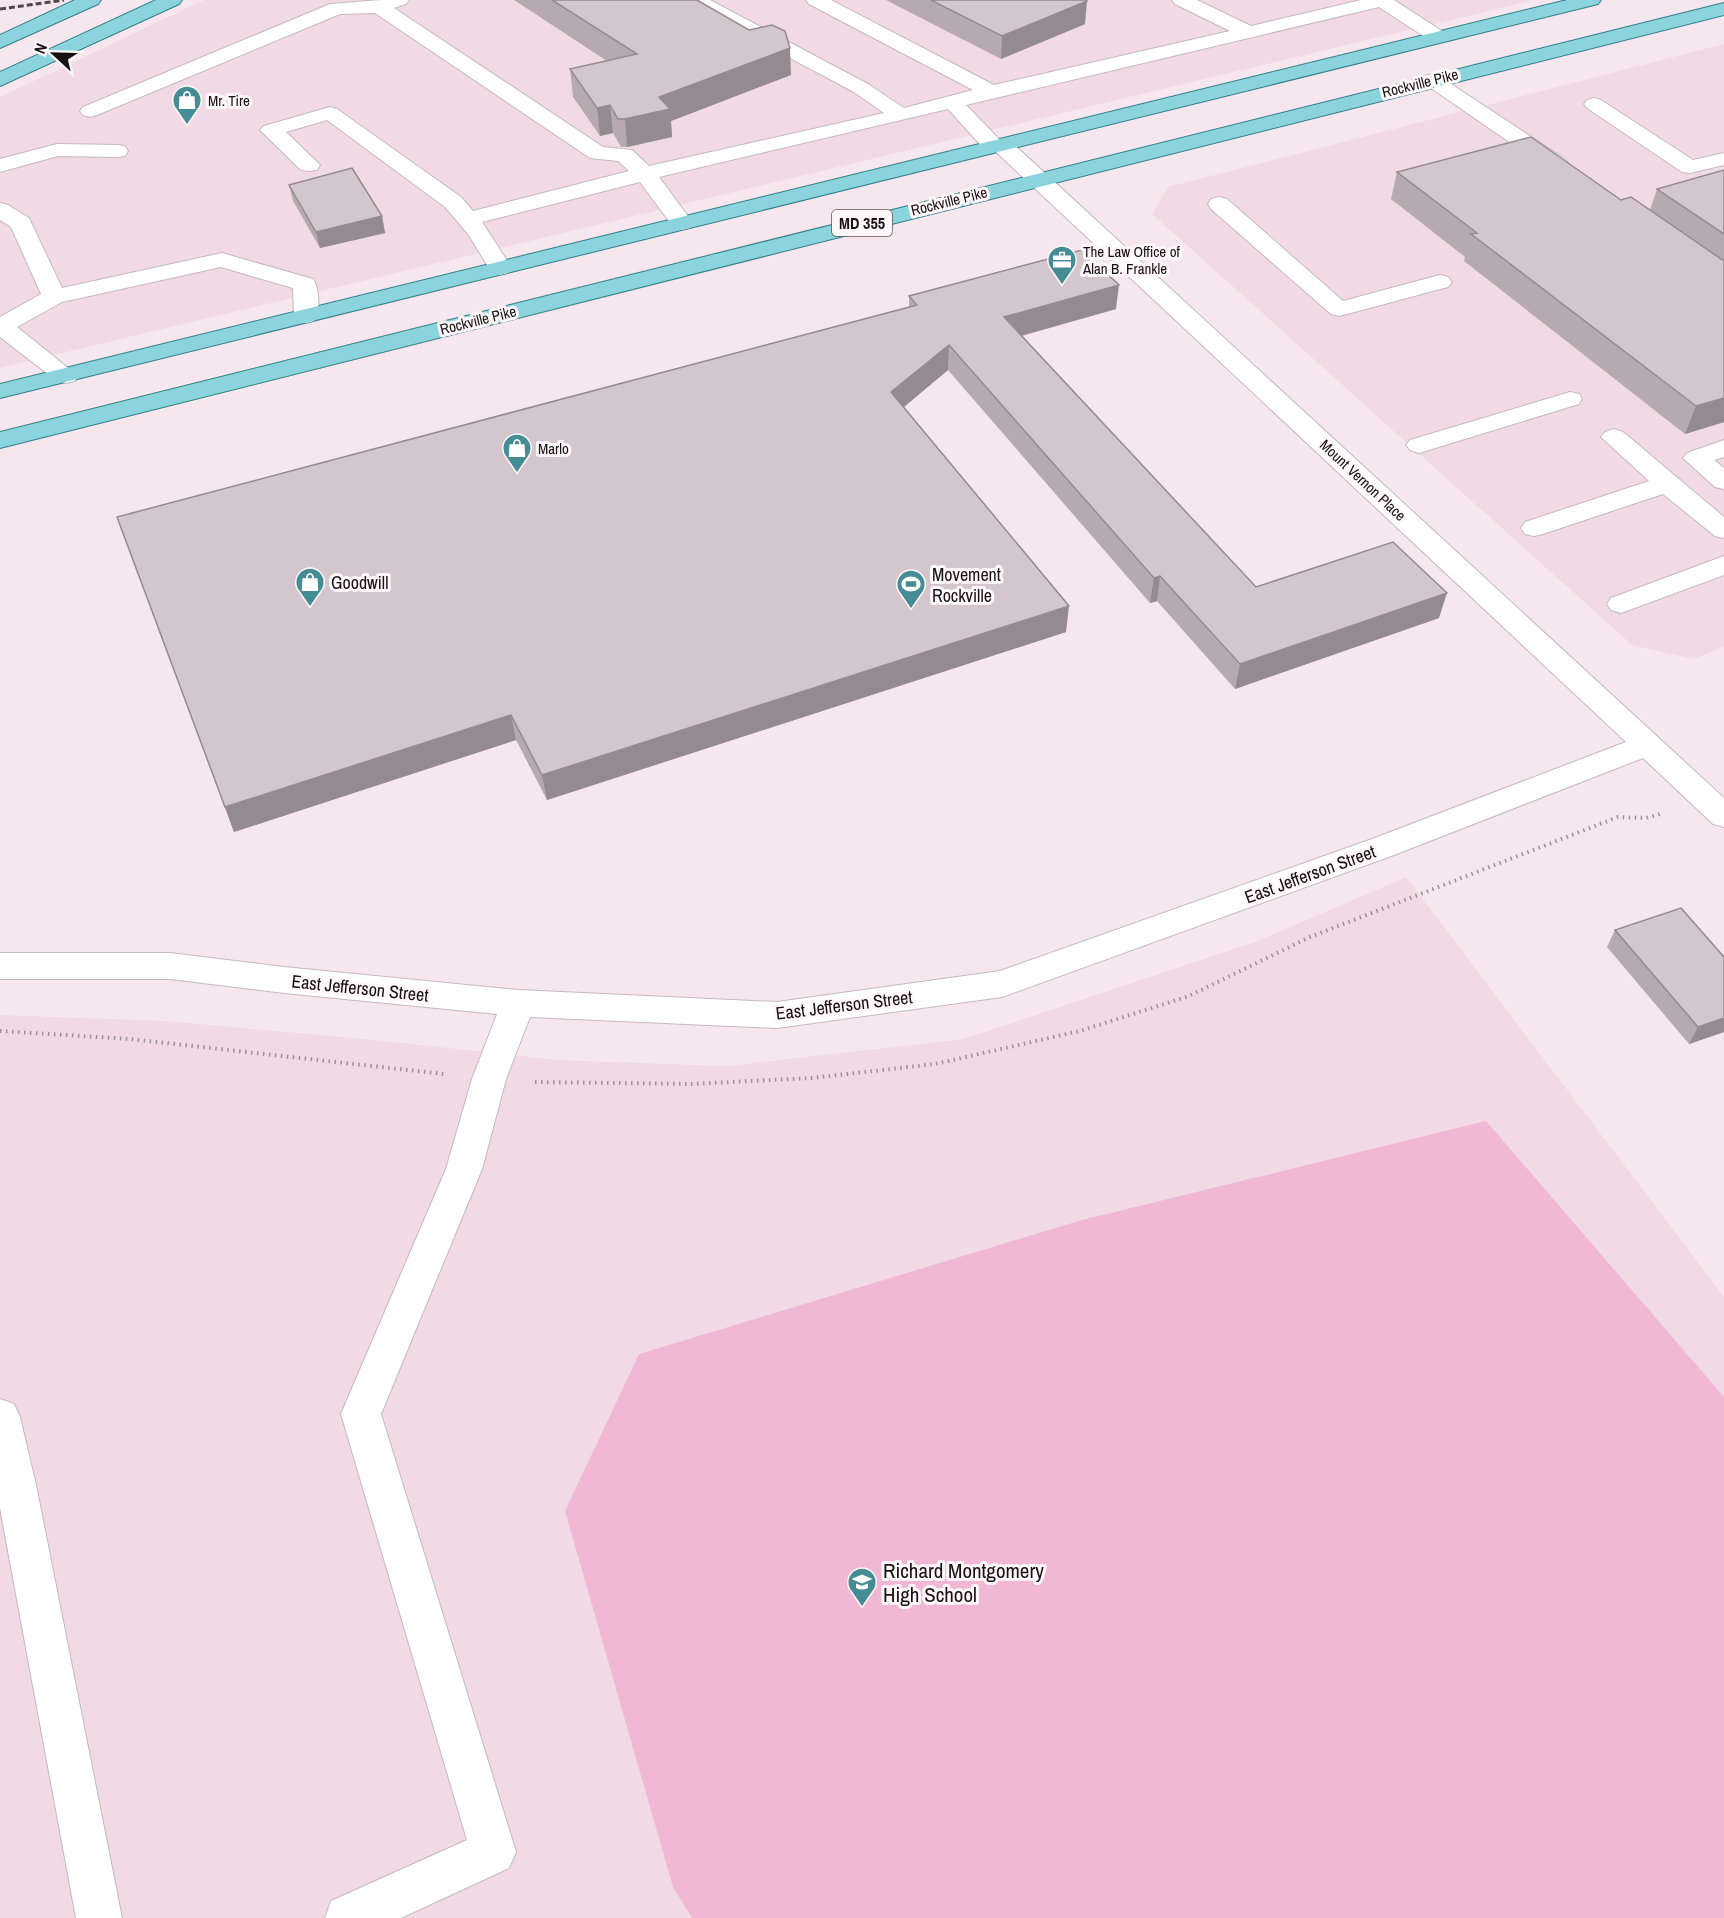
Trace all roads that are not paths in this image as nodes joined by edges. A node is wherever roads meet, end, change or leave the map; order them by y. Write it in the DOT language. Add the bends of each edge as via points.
graph roads {
  1 [pos="92,0"];
  2 [pos="172,0"];
  3 [pos="400,0"];
  4 [pos="695,0"];
  5 [pos="816,0"];
  6 [pos="1182,0"];
  7 [pos="1383,0"];
  8 [pos="1591,0"];
  9 [pos="379,7"];
  10 [pos="1724,9"];
  11 [pos="1248,32"];
  12 [pos="1438,38"];
  13 [pos="0,42"];
  14 [pos="0,80"];
  15 [pos="1432,80"];
  16 [pos="991,92"];
  17 [pos="952,102"];
  18 [pos="1594,104"];
  19 [pos="90,111"];
  20 [pos="901,115"];
  21 [pos="997,146"];
  22 [pos="117,151"];
  23 [pos="1724,159"];
  24 [pos="309,165"];
  25 [pos="0,166"];
  26 [pos="645,174"];
  27 [pos="1038,178"];
  28 [pos="1579,180"];
  29 [pos="1219,204"];
  30 [pos="0,210"];
  31 [pos="468,219"];
  32 [pos="682,223"];
  33 [pos="500,268"];
  34 [pos="1440,282"];
  35 [pos="54,297"];
  36 [pos="306,316"];
  37 [pos="0,326"];
  38 [pos="66,376"];
  39 [pos="0,391"];
  40 [pos="1570,399"];
  41 [pos="1614,437"];
  42 [pos="0,440"];
  43 [pos="1419,445"];
  44 [pos="1724,448"];
  45 [pos="1724,481"];
  46 [pos="1667,484"];
  47 [pos="1534,528"];
  48 [pos="1724,530"];
  49 [pos="1724,565"];
  50 [pos="1621,604"];
  51 [pos="1647,745"];
  52 [pos="1724,816"];
  53 [pos="0,966"];
  54 [pos="518,1003"];
  55 [pos="0,1417"];
  56 [pos="99,1918"];
  57 [pos="348,1918"];
  1 -- 13 [label="main road"];
  2 -- 14 [label="main road"];
  3 -- 9 [label="street"];
  4 -- 20 [label="street" via="861,88"];
  5 -- 16 [label="street"];
  6 -- 11 [label="street"];
  7 -- 11 [label="street"];
  7 -- 12 [label="street"];
  8 -- 12 [label="main road, MD 355"];
  9 -- 19 [label="street" via="336,8"];
  9 -- 26 [label="street" via="598,153 624,155"];
  10 -- 15 [label="main road, Rockville Pike / MD 355"];
  11 -- 16 [label="street"];
  12 -- 21 [label="main road, MD 355"];
  15 -- 27 [label="main road, Rockville Pike / MD 355"];
  15 -- 28 [label="street"];
  16 -- 17 [label="street"];
  17 -- 20 [label="street"];
  17 -- 21 [label="street, Mount Vernon Place"];
  18 -- 23 [label="street" via="1690,167"];
  20 -- 26 [label="street"];
  21 -- 27 [label="street, Mount Vernon Place"];
  21 -- 32 [label="main road, MD 355"];
  22 -- 25 [label="street" via="57,150"];
  24 -- 31 [label="street" via="271,130 330,112 453,202"];
  26 -- 31 [label="street"];
  26 -- 32 [label="street"];
  27 -- 42 [label="main road, Rockville Pike / MD 355"];
  27 -- 51 [label="street, Mount Vernon Place"];
  29 -- 34 [label="street" via="1340,309"];
  30 -- 35 [label="street" via="21,223"];
  31 -- 33 [label="street"];
  32 -- 33 [label="main road, MD 355"];
  33 -- 36 [label="main road, MD 355"];
  35 -- 36 [label="street" via="222,260 305,284"];
  35 -- 37 [label="street"];
  36 -- 38 [label="main road, MD 355"];
  37 -- 38 [label="street"];
  38 -- 39 [label="main road, MD 355"];
  40 -- 43 [label="street"];
  41 -- 46 [label="street"];
  44 -- 45 [label="street" via="1696,458"];
  46 -- 47 [label="street"];
  46 -- 48 [label="street"];
  49 -- 50 [label="street"];
  51 -- 52 [label="street, Mount Vernon Place"];
  51 -- 54 [label="street, East Jefferson Street" via="1383,847 1002,984 777,1015"];
  53 -- 54 [label="street, East Jefferson Street" via="170,966"];
  54 -- 57 [label="street" via="489,1079 464,1169 361,1414 493,1852"];
  55 -- 56 [label="street"];
}
